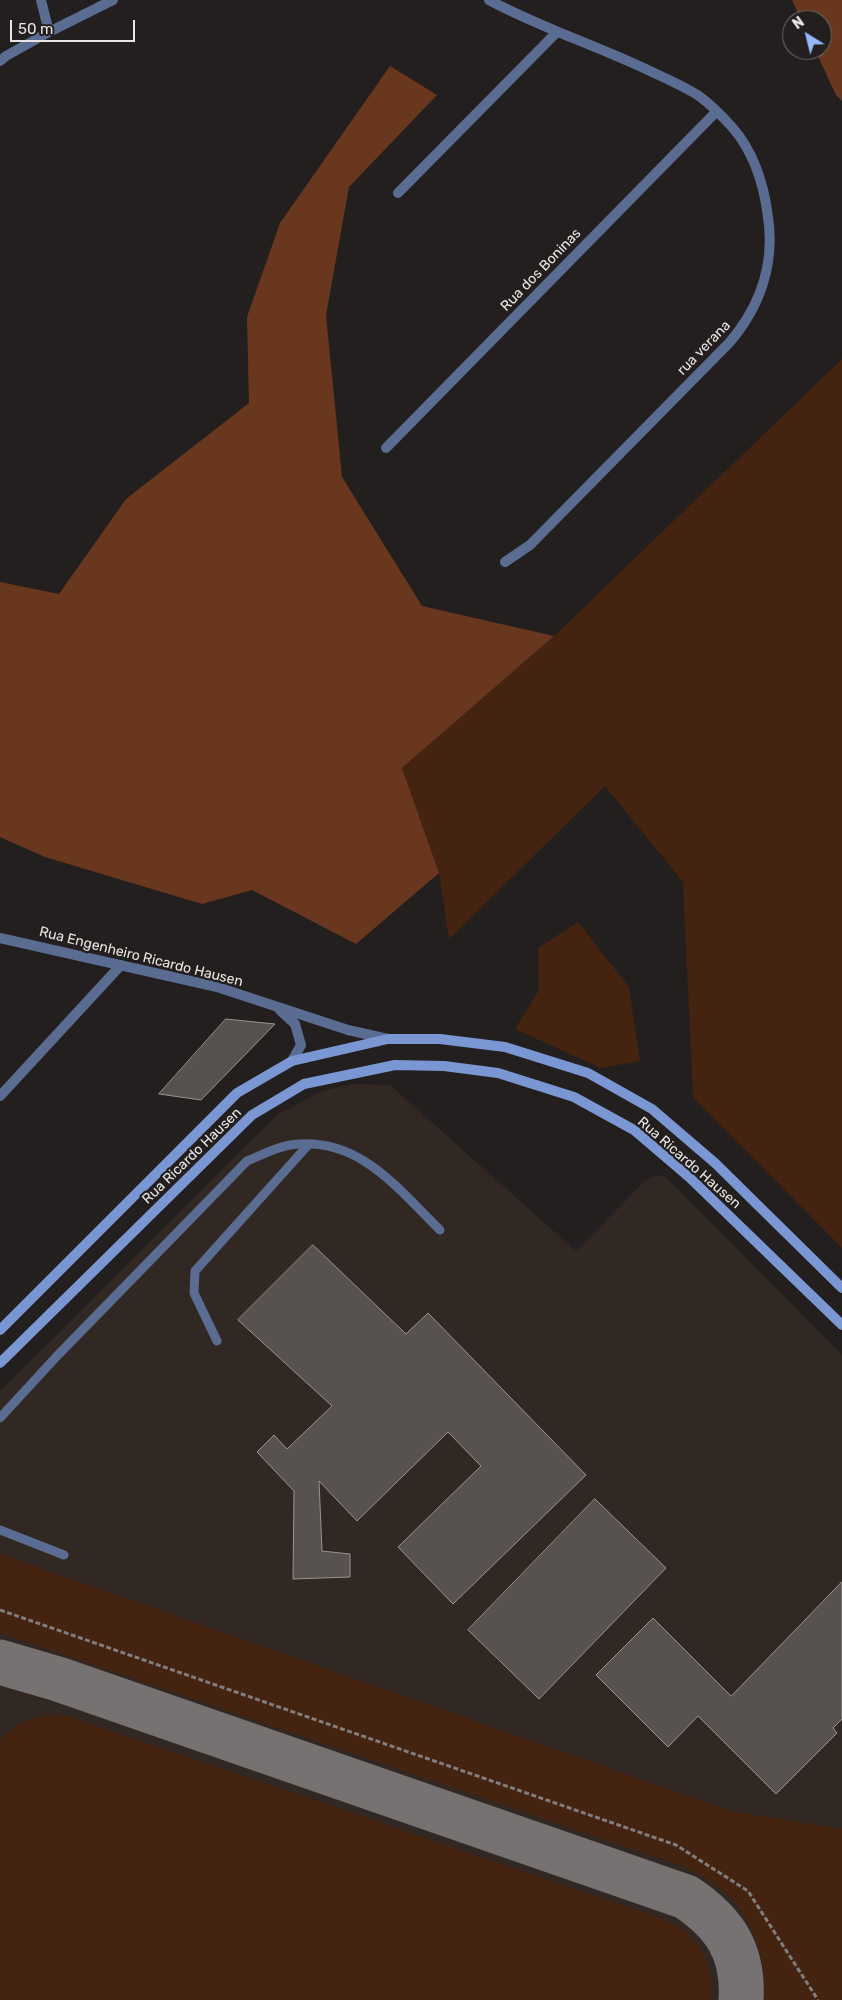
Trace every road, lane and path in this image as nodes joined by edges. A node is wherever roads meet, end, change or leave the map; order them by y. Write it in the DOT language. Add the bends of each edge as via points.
graph roads {
  1 [pos="41,0"];
  2 [pos="113,0"];
  3 [pos="489,0"];
  4 [pos="49,32"];
  5 [pos="557,32"];
  6 [pos="0,61"];
  7 [pos="716,112"];
  8 [pos="398,193"];
  9 [pos="386,448"];
  10 [pos="505,562"];
  11 [pos="0,938"];
  12 [pos="121,965"];
  13 [pos="275,1006"];
  14 [pos="388,1039"];
  15 [pos="292,1061"];
  16 [pos="0,1096"];
  17 [pos="309,1144"];
  18 [pos="440,1230"];
  19 [pos="842,1288"];
  20 [pos="842,1325"];
  21 [pos="0,1330"];
  22 [pos="217,1341"];
  23 [pos="0,1362"];
  24 [pos="0,1418"];
  25 [pos="0,1530"];
  26 [pos="64,1555"];
  27 [pos="0,1610"];
  28 [pos="818,2000"];
  1 -- 4 [label="street"];
  2 -- 4 [label="street"];
  3 -- 5 [label="street, rua verana"];
  4 -- 6 [label="street"];
  5 -- 7 [label="street, rua verana" via="660,76 699,96"];
  5 -- 8 [label="street"];
  7 -- 9 [label="street, Rua dos Boninas"];
  7 -- 10 [label="street, rua verana" via="742,140 765,194 771,233 770,254 765,280 755,305 730,343 530,545"];
  11 -- 12 [label="street, Rua Engenheiro Ricardo Hausen"];
  12 -- 13 [label="street, Rua Engenheiro Ricardo Hausen" via="216,987"];
  12 -- 16 [label="street"];
  13 -- 14 [label="street, Rua Engenheiro Ricardo Hausen" via="348,1030"];
  13 -- 15 [label="street, Rua Engenheiro Ricardo Hausen" via="295,1024 301,1045"];
  14 -- 15 [label="street, Rua Ricardo Hausen"];
  14 -- 19 [label="street, Rua Ricardo Hausen" via="440,1039 504,1047 588,1073 652,1109 715,1163"];
  15 -- 21 [label="street, Rua Ricardo Hausen" via="237,1093"];
  17 -- 18 [label="lane" via="338,1147 378,1169"];
  17 -- 22 [label="lane" via="195,1271 194,1293"];
  17 -- 24 [label="lane" via="289,1145 247,1161"];
  20 -- 23 [label="street, Rua Ricardo Hausen" via="689,1177 634,1130 574,1097 498,1073 395,1064 304,1084 252,1116"];
  25 -- 26 [label="lane"];
  27 -- 28 [label="path" via="676,1845 748,1891"];
}
